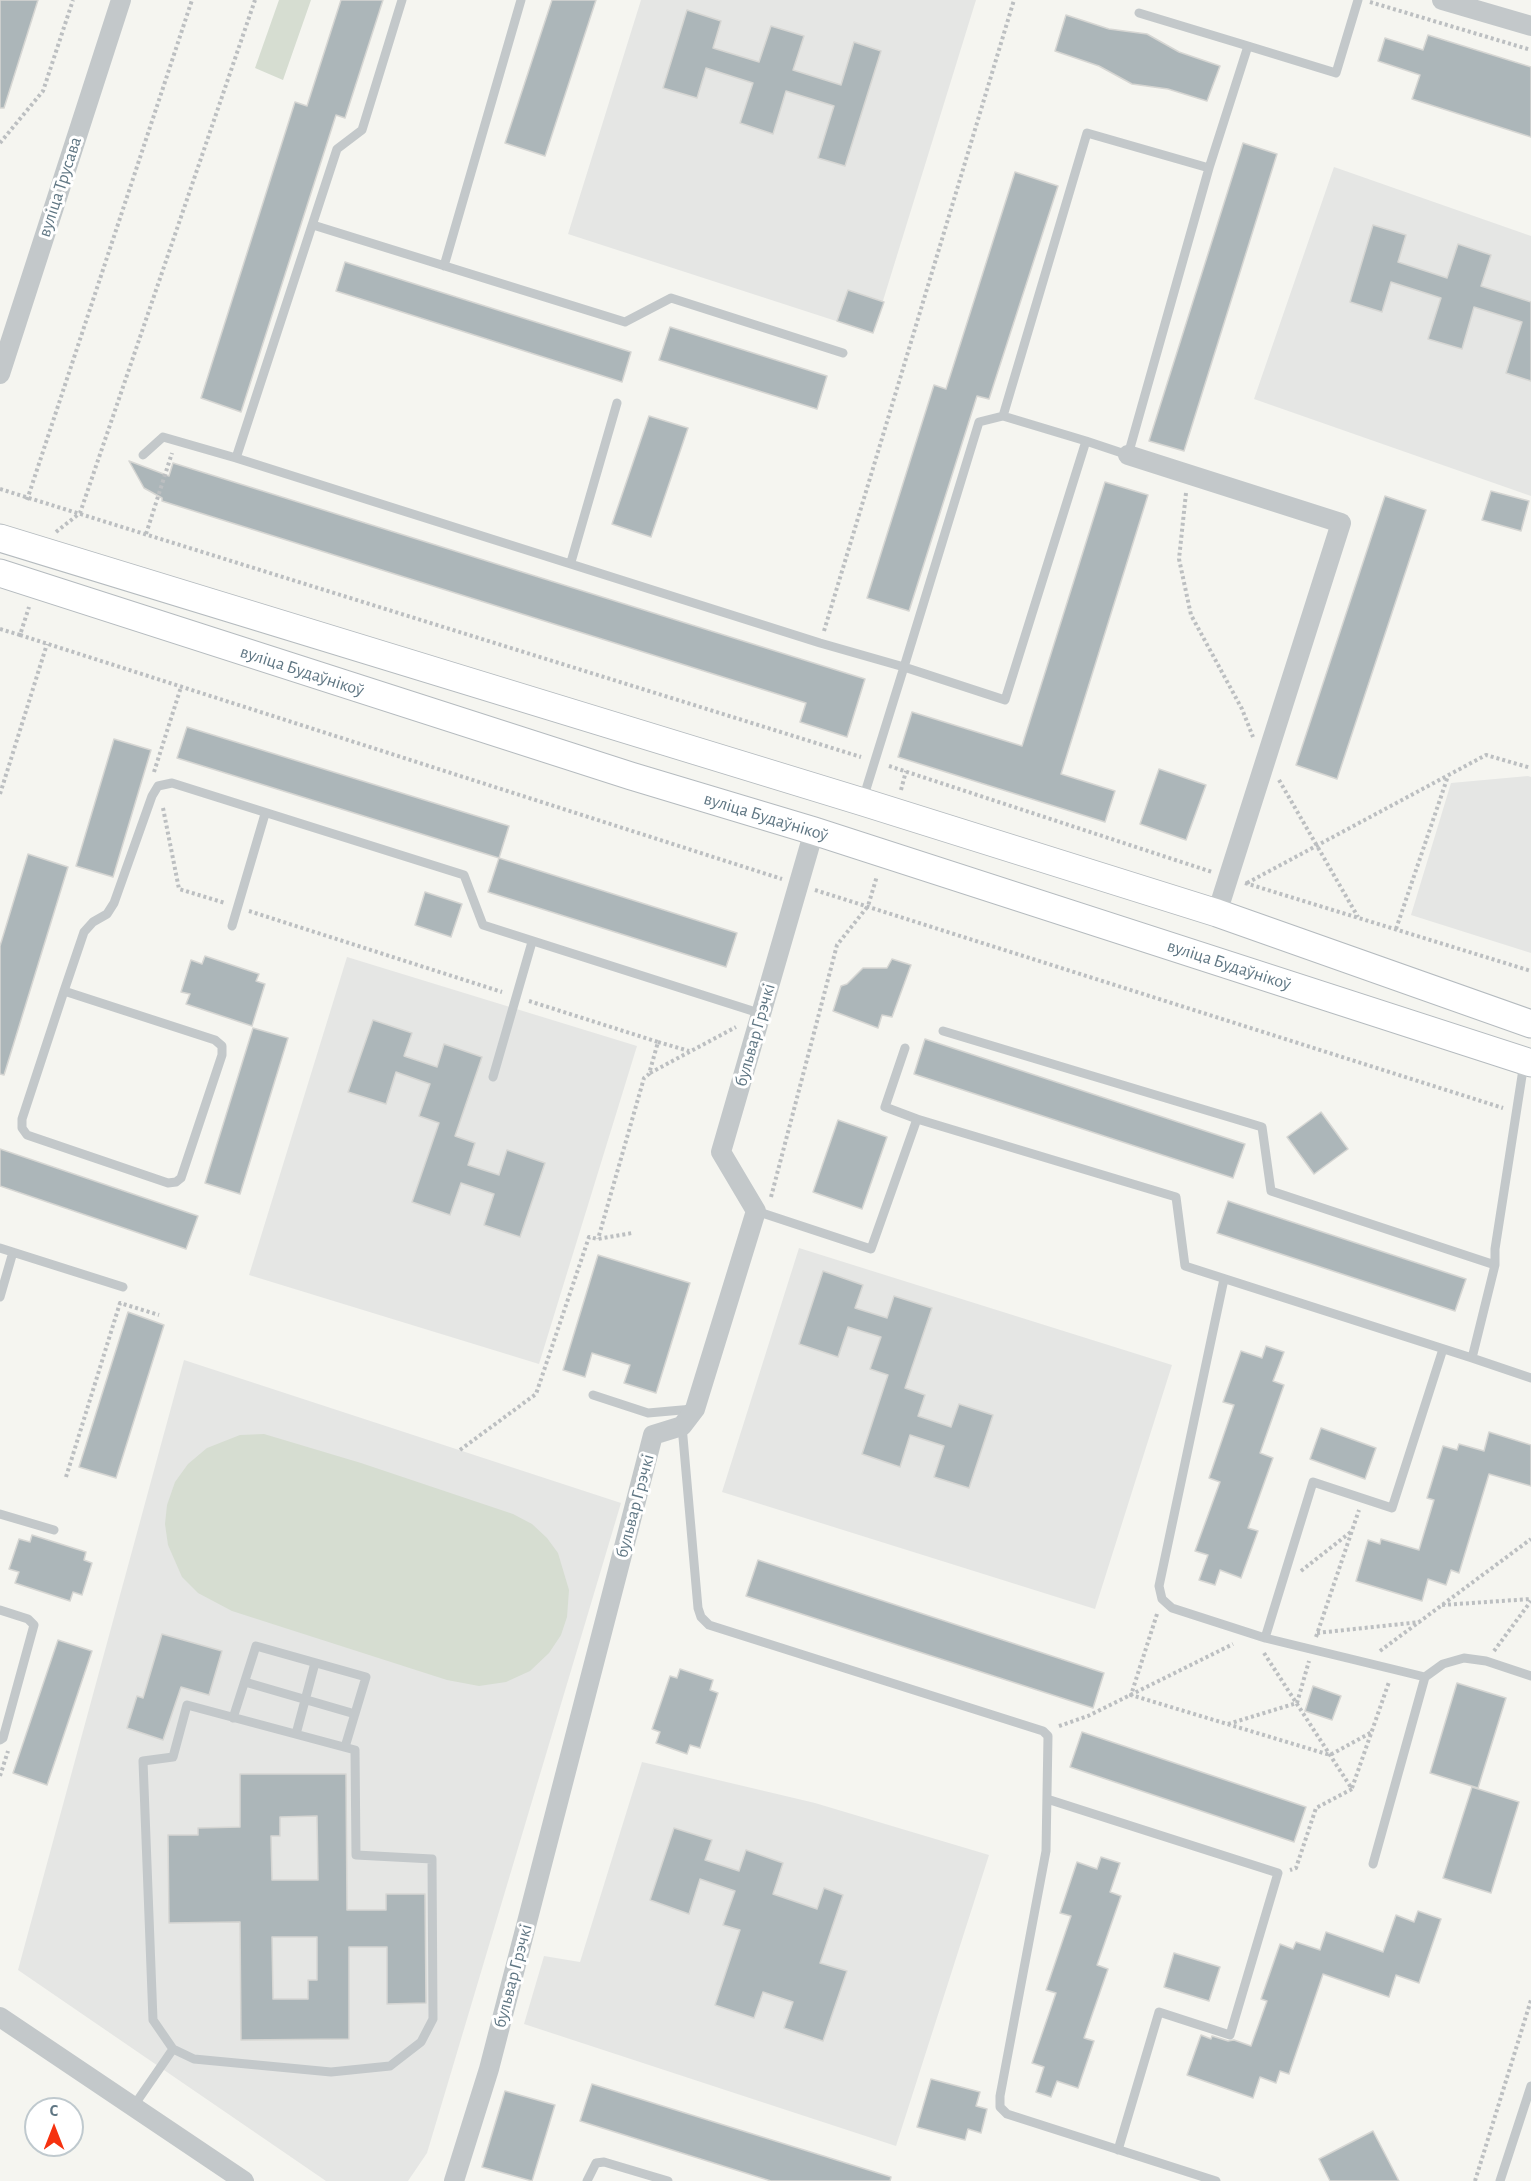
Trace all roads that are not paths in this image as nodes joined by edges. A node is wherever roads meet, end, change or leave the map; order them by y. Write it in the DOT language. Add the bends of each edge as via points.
graph roads {
  1 [pos="121,0"];
  2 [pos="402,0"];
  3 [pos="521,0"];
  4 [pos="1358,0"];
  5 [pos="1442,0"];
  6 [pos="1139,13"];
  7 [pos="1531,26"];
  8 [pos="1248,46"];
  9 [pos="1209,168"];
  10 [pos="313,225"];
  11 [pos="444,266"];
  12 [pos="843,353"];
  13 [pos="0,374"];
  14 [pos="616,403"];
  15 [pos="1003,416"];
  16 [pos="1086,441"];
  17 [pos="143,455"];
  18 [pos="1128,455"];
  19 [pos="236,458"];
  20 [pos="0,538"];
  21 [pos="571,562"];
  22 [pos="0,573"];
  23 [pos="904,667"];
  24 [pos="644,736"];
  25 [pos="631,776"];
  26 [pos="863,802"];
  27 [pos="265,814"];
  28 [pos="814,831"];
  29 [pos="1217,914"];
  30 [pos="232,926"];
  31 [pos="532,942"];
  32 [pos="1204,957"];
  33 [pos="64,991"];
  34 [pos="762,1014"];
  35 [pos="1531,1023"];
  36 [pos="943,1030"];
  37 [pos="905,1048"];
  38 [pos="1528,1062"];
  39 [pos="493,1077"];
  40 [pos="917,1119"];
  41 [pos="761,1212"];
  42 [pos="0,1248"];
  43 [pos="13,1252"];
  44 [pos="1495,1265"];
  45 [pos="1224,1279"];
  46 [pos="123,1287"];
  47 [pos="0,1297"];
  48 [pos="1443,1349"];
  49 [pos="1472,1358"];
  50 [pos="1531,1378"];
  51 [pos="593,1395"];
  52 [pos="695,1408"];
  53 [pos="682,1426"];
  54 [pos="0,1514"];
  55 [pos="54,1530"];
  56 [pos="0,1610"];
  57 [pos="1265,1638"];
  58 [pos="315,1663"];
  59 [pos="1531,1676"];
  60 [pos="1425,1677"];
  61 [pos="245,1682"];
  62 [pos="304,1699"];
  63 [pos="355,1714"];
  64 [pos="233,1718"];
  65 [pos="296,1734"];
  66 [pos="0,1740"];
  67 [pos="345,1747"];
  68 [pos="1047,1799"];
  69 [pos="1373,1864"];
  70 [pos="0,2017"];
  71 [pos="173,2049"];
  72 [pos="1531,2086"];
  73 [pos="134,2107"];
  74 [pos="1118,2150"];
  75 [pos="244,2181"];
  76 [pos="454,2181"];
  77 [pos="588,2181"];
  78 [pos="668,2181"];
  79 [pos="1216,2181"];
  80 [pos="1500,2181"];
  1 -- 13 [label="street, вуліца Трусава"];
  2 -- 10 [label="lane" via="362,130 337,149"];
  3 -- 11 [label="lane"];
  4 -- 8 [label="lane" via="1336,73"];
  5 -- 7 [label="street"];
  6 -- 8 [label="lane"];
  8 -- 9 [label="lane"];
  9 -- 15 [label="lane" via="1087,133"];
  9 -- 18 [label="lane"];
  10 -- 11 [label="lane"];
  10 -- 19 [label="lane"];
  11 -- 12 [label="lane" via="625,322 671,298"];
  14 -- 21 [label="lane"];
  15 -- 16 [label="lane"];
  15 -- 23 [label="lane" via="979,422"];
  16 -- 18 [label="lane"];
  16 -- 23 [label="lane" via="1005,700"];
  17 -- 19 [label="lane" via="163,437"];
  18 -- 29 [label="street" via="1341,523 1264,765 1237,880"];
  19 -- 21 [label="lane"];
  20 -- 24 [label="street, вуліца Будаўнікоў"];
  21 -- 23 [label="lane"];
  22 -- 25 [label="street, вуліца Будаўнікоў"];
  23 -- 26 [label="lane"];
  24 -- 25 [label="street"];
  24 -- 26 [label="street, вуліца Будаўнікоў"];
  25 -- 28 [label="street, вуліца Будаўнікоў"];
  26 -- 29 [label="street, вуліца Будаўнікоў"];
  27 -- 30 [label="lane"];
  27 -- 31 [label="lane" via="464,875 483,925"];
  27 -- 33 [label="lane" via="172,783 158,786 114,903 107,914 84,932"];
  28 -- 32 [label="street, вуліца Будаўнікоў"];
  28 -- 34 [label="street, бульвар Грэчкі"];
  29 -- 32 [label="street"];
  29 -- 35 [label="street, вуліца Будаўнікоў"];
  31 -- 34 [label="lane"];
  31 -- 39 [label="lane"];
  32 -- 38 [label="street, вуліца Будаўнікоў"];
  33 -- 33 [label="lane" via="22,1128 27,1135 168,1183 176,1182 181,1178 200,1122 222,1046 215,1040"];
  34 -- 41 [label="street, бульвар Грэчкі" via="721,1152"];
  35 -- 38 [label="street"];
  36 -- 44 [label="lane" via="1262,1127 1271,1191"];
  37 -- 40 [label="lane" via="885,1107"];
  38 -- 44 [label="lane"];
  40 -- 41 [label="lane" via="872,1249"];
  40 -- 45 [label="lane" via="1176,1197 1185,1266"];
  41 -- 52 [label="street"];
  42 -- 43 [label="lane"];
  43 -- 46 [label="lane"];
  43 -- 47 [label="lane"];
  44 -- 49 [label="lane"];
  45 -- 48 [label="lane"];
  45 -- 57 [label="lane" via="1159,1586 1162,1599 1172,1608"];
  48 -- 49 [label="lane"];
  48 -- 57 [label="lane" via="1392,1508 1313,1482"];
  49 -- 50 [label="lane"];
  51 -- 52 [label="lane" via="648,1413"];
  52 -- 53 [label="street"];
  53 -- 68 [label="lane" via="701,1617 709,1625 1043,1731 1049,1744"];
  53 -- 76 [label="street, бульвар Грэчкі" via="653,1435 489,2069"];
  54 -- 55 [label="lane"];
  56 -- 66 [label="lane" via="28,1619 34,1625 34,1633"];
  57 -- 60 [label="lane"];
  58 -- 61 [label="lane" via="256,1646"];
  58 -- 62 [label="lane"];
  58 -- 63 [label="lane" via="366,1677"];
  59 -- 60 [label="lane" via="1464,1658 1443,1664"];
  60 -- 69 [label="lane"];
  61 -- 62 [label="lane"];
  61 -- 64 [label="lane"];
  62 -- 63 [label="lane"];
  62 -- 65 [label="lane"];
  63 -- 67 [label="lane"];
  64 -- 65 [label="lane"];
  64 -- 71 [label="lane" via="187,1705 173,1757 143,1761 153,2020"];
  65 -- 67 [label="lane"];
  67 -- 71 [label="lane" via="356,1750 356,1855 432,1859 433,2019 421,2042 390,2066 331,2072 194,2059"];
  68 -- 74 [label="lane" via="1046,1851 1000,2107 1007,2114"];
  68 -- 74 [label="lane" via="1278,1873 1230,2035 1159,2012"];
  70 -- 73 [label="street"];
  71 -- 73 [label="lane"];
  72 -- 80 [label="lane"];
  73 -- 75 [label="street"];
  74 -- 79 [label="lane"];
  77 -- 78 [label="lane" via="596,2163 604,2162"];
}
